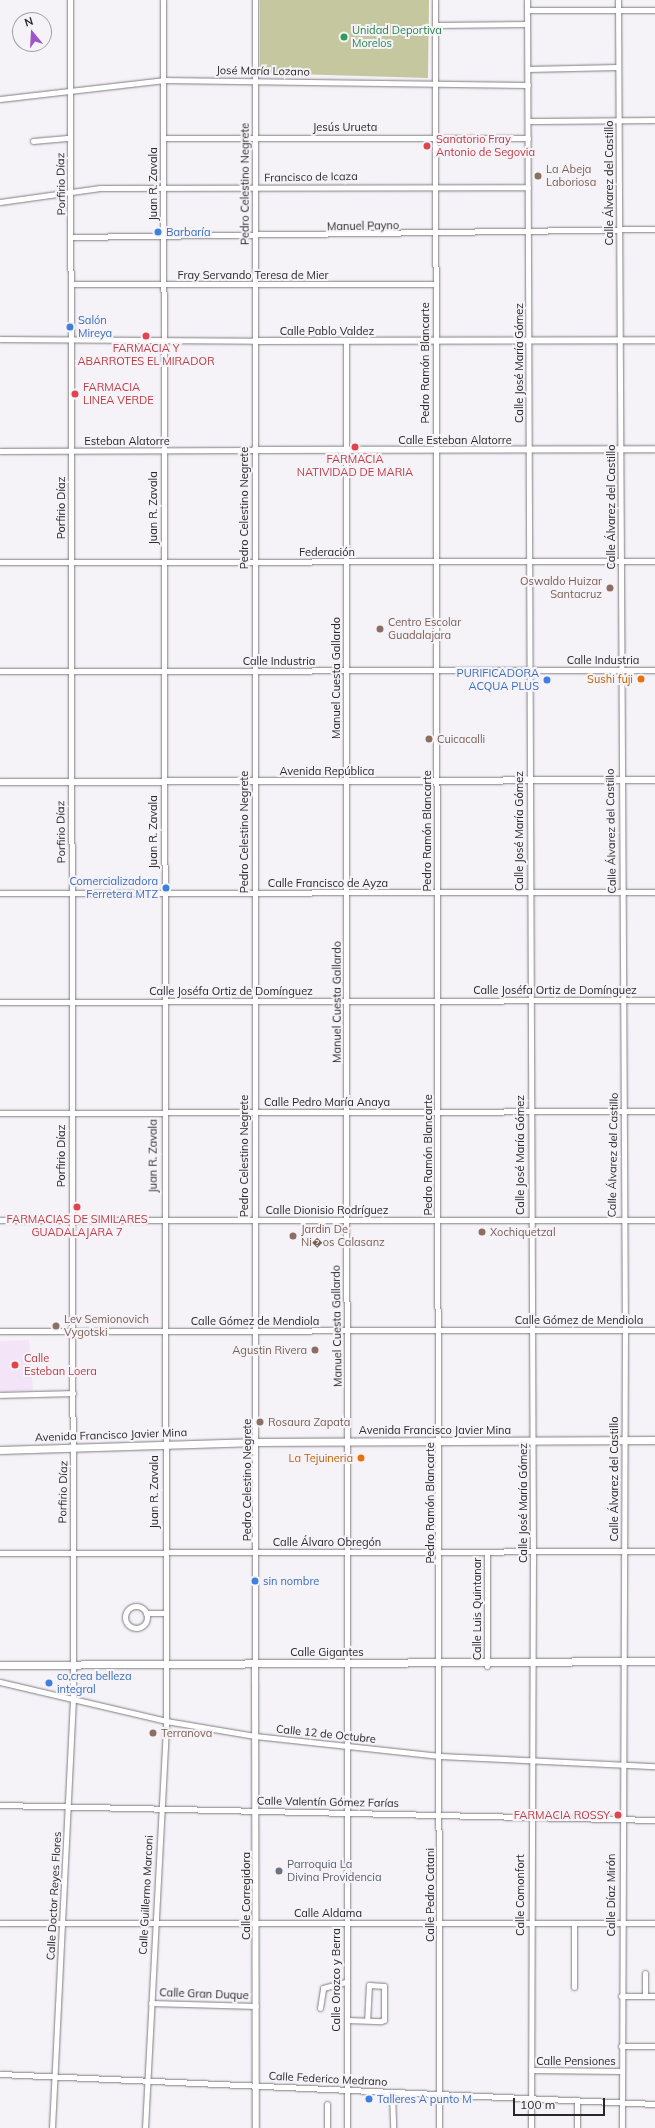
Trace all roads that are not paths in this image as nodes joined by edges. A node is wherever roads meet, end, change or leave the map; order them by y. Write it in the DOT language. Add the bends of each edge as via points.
graph roads {
  1 [pos="70,0"];
  2 [pos="163,0"];
  3 [pos="255,0"];
  4 [pos="435,0"];
  5 [pos="527,0"];
  6 [pos="618,0"];
  7 [pos="527,10"];
  8 [pos="618,10"];
  9 [pos="655,10"];
  10 [pos="527,24"];
  11 [pos="435,25"];
  12 [pos="618,67"];
  13 [pos="528,69"];
  14 [pos="162,80"];
  15 [pos="256,80"];
  16 [pos="435,84"];
  17 [pos="528,85"];
  18 [pos="70,91"];
  19 [pos="0,99"];
  20 [pos="618,120"];
  21 [pos="655,120"];
  22 [pos="528,121"];
  23 [pos="255,137"];
  24 [pos="435,137"];
  25 [pos="70,138"];
  26 [pos="163,138"];
  27 [pos="528,138"];
  28 [pos="33,141"];
  29 [pos="435,185"];
  30 [pos="256,187"];
  31 [pos="528,187"];
  32 [pos="162,188"];
  33 [pos="71,191"];
  34 [pos="0,202"];
  35 [pos="655,229"];
  36 [pos="618,230"];
  37 [pos="528,233"];
  38 [pos="435,234"];
  39 [pos="163,236"];
  40 [pos="71,237"];
  41 [pos="255,237"];
  42 [pos="71,284"];
  43 [pos="255,284"];
  44 [pos="435,284"];
  45 [pos="163,285"];
  46 [pos="0,339"];
  47 [pos="620,340"];
  48 [pos="655,340"];
  49 [pos="71,341"];
  50 [pos="255,341"];
  51 [pos="346,341"];
  52 [pos="435,341"];
  53 [pos="529,341"];
  54 [pos="163,342"];
  55 [pos="655,449"];
  56 [pos="254,450"];
  57 [pos="345,450"];
  58 [pos="436,450"];
  59 [pos="529,450"];
  60 [pos="621,450"];
  61 [pos="0,451"];
  62 [pos="71,451"];
  63 [pos="163,451"];
  64 [pos="621,561"];
  65 [pos="655,561"];
  66 [pos="0,562"];
  67 [pos="71,562"];
  68 [pos="163,562"];
  69 [pos="254,562"];
  70 [pos="346,562"];
  71 [pos="436,562"];
  72 [pos="529,562"];
  73 [pos="436,670"];
  74 [pos="529,670"];
  75 [pos="621,670"];
  76 [pos="655,670"];
  77 [pos="0,671"];
  78 [pos="71,671"];
  79 [pos="163,671"];
  80 [pos="254,671"];
  81 [pos="346,671"];
  82 [pos="437,780"];
  83 [pos="529,780"];
  84 [pos="620,780"];
  85 [pos="655,780"];
  86 [pos="70,781"];
  87 [pos="163,781"];
  88 [pos="254,781"];
  89 [pos="346,781"];
  90 [pos="0,782"];
  91 [pos="622,891"];
  92 [pos="655,892"];
  93 [pos="0,893"];
  94 [pos="71,893"];
  95 [pos="163,893"];
  96 [pos="255,893"];
  97 [pos="347,893"];
  98 [pos="529,893"];
  99 [pos="437,895"];
  100 [pos="253,1000"];
  101 [pos="347,1000"];
  102 [pos="437,1000"];
  103 [pos="529,1000"];
  104 [pos="623,1000"];
  105 [pos="655,1000"];
  106 [pos="71,1001"];
  107 [pos="163,1001"];
  108 [pos="0,1002"];
  109 [pos="530,1111"];
  110 [pos="624,1111"];
  111 [pos="655,1111"];
  112 [pos="255,1112"];
  113 [pos="347,1112"];
  114 [pos="438,1112"];
  115 [pos="0,1113"];
  116 [pos="72,1113"];
  117 [pos="163,1113"];
  118 [pos="0,1220"];
  119 [pos="71,1220"];
  120 [pos="163,1220"];
  121 [pos="254,1220"];
  122 [pos="346,1220"];
  123 [pos="438,1220"];
  124 [pos="530,1220"];
  125 [pos="622,1220"];
  126 [pos="655,1220"];
  127 [pos="346,1330"];
  128 [pos="439,1330"];
  129 [pos="530,1330"];
  130 [pos="625,1330"];
  131 [pos="655,1330"];
  132 [pos="0,1331"];
  133 [pos="72,1331"];
  134 [pos="163,1331"];
  135 [pos="257,1331"];
  136 [pos="73,1393"];
  137 [pos="0,1395"];
  138 [pos="655,1440"];
  139 [pos="348,1441"];
  140 [pos="440,1441"];
  141 [pos="533,1441"];
  142 [pos="624,1441"];
  143 [pos="256,1442"];
  144 [pos="164,1444"];
  145 [pos="74,1447"];
  146 [pos="0,1450"];
  147 [pos="72,1551"];
  148 [pos="163,1551"];
  149 [pos="256,1552"];
  150 [pos="348,1552"];
  151 [pos="440,1552"];
  152 [pos="487,1552"];
  153 [pos="533,1552"];
  154 [pos="624,1552"];
  155 [pos="655,1552"];
  156 [pos="0,1553"];
  157 [pos="164,1613"];
  158 [pos="146,1614"];
  159 [pos="655,1661"];
  160 [pos="532,1662"];
  161 [pos="621,1662"];
  162 [pos="164,1663"];
  163 [pos="348,1663"];
  164 [pos="440,1663"];
  165 [pos="73,1664"];
  166 [pos="255,1664"];
  167 [pos="487,1664"];
  168 [pos="1,1666"];
  169 [pos="0,1682"];
  170 [pos="73,1700"];
  171 [pos="166,1721"];
  172 [pos="255,1736"];
  173 [pos="348,1746"];
  174 [pos="440,1756"];
  175 [pos="530,1761"];
  176 [pos="621,1765"];
  177 [pos="655,1766"];
  178 [pos="0,1805"];
  179 [pos="68,1807"];
  180 [pos="160,1808"];
  181 [pos="255,1811"];
  182 [pos="346,1813"];
  183 [pos="440,1815"];
  184 [pos="530,1817"];
  185 [pos="621,1820"];
  186 [pos="655,1820"];
  187 [pos="256,1922"];
  188 [pos="0,1923"];
  189 [pos="63,1923"];
  190 [pos="155,1923"];
  191 [pos="346,1923"];
  192 [pos="440,1923"];
  193 [pos="530,1923"];
  194 [pos="574,1923"];
  195 [pos="655,1923"];
  196 [pos="621,1924"];
  197 [pos="645,1973"];
  198 [pos="346,1982"];
  199 [pos="574,1987"];
  200 [pos="621,1996"];
  201 [pos="645,1996"];
  202 [pos="655,1996"];
  203 [pos="151,2003"];
  204 [pos="256,2006"];
  205 [pos="320,2008"];
  206 [pos="346,2020"];
  207 [pos="367,2020"];
  208 [pos="621,2046"];
  209 [pos="655,2046"];
  210 [pos="530,2070"];
  211 [pos="622,2071"];
  212 [pos="0,2074"];
  213 [pos="54,2076"];
  214 [pos="147,2080"];
  215 [pos="257,2085"];
  216 [pos="347,2090"];
  217 [pos="392,2092"];
  218 [pos="439,2094"];
  219 [pos="531,2098"];
  220 [pos="577,2100"];
  221 [pos="621,2102"];
  222 [pos="327,2104"];
  223 [pos="655,2104"];
  224 [pos="52,2128"];
  225 [pos="145,2128"];
  226 [pos="256,2128"];
  227 [pos="327,2128"];
  228 [pos="346,2128"];
  229 [pos="393,2128"];
  230 [pos="439,2128"];
  231 [pos="531,2128"];
  232 [pos="577,2128"];
  233 [pos="622,2128"];
  1 -- 18 [label="street, Porfirio Díaz"];
  2 -- 14 [label="street, Juan R. Zavala"];
  3 -- 15 [label="street, Pedro Celestino Negrete"];
  4 -- 11 [label="street, Pedro Ramón Blancarte"];
  5 -- 7 [label="street, Calle José María Gómez"];
  6 -- 8 [label="street, Calle Álvarez del Castillo"];
  7 -- 8 [label="street"];
  7 -- 10 [label="street, Calle José María Gómez"];
  8 -- 9 [label="street"];
  8 -- 12 [label="street, Calle Álvarez del Castillo"];
  10 -- 11 [label="street"];
  10 -- 13 [label="street, Calle José María Gómez"];
  11 -- 16 [label="street, Pedro Ramón Blancarte"];
  12 -- 13 [label="street"];
  12 -- 20 [label="street, Calle Álvarez del Castillo"];
  13 -- 17 [label="street, Calle José María Gómez"];
  14 -- 15 [label="street, José María Lozano"];
  14 -- 18 [label="street, José María Lozano"];
  14 -- 26 [label="street, Juan R. Zavala"];
  15 -- 16 [label="street, José María Lozano"];
  15 -- 23 [label="street, Pedro Celestino Negrete"];
  16 -- 17 [label="street, José María Lozano"];
  16 -- 24 [label="street, Pedro Ramón Blancarte"];
  17 -- 22 [label="street, Calle José María Gómez"];
  18 -- 19 [label="street, José María Lozano"];
  18 -- 25 [label="street, Porfirio Díaz"];
  20 -- 21 [label="street"];
  20 -- 22 [label="street"];
  20 -- 36 [label="street, Calle Álvarez del Castillo"];
  22 -- 27 [label="street, Calle José María Gómez"];
  23 -- 24 [label="street, Jesús Urueta"];
  23 -- 26 [label="street, Jesús Urueta"];
  23 -- 30 [label="street, Pedro Celestino Negrete"];
  24 -- 27 [label="street, Jesús Urueta"];
  24 -- 29 [label="street, Pedro Ramón Blancarte"];
  25 -- 28 [label="street"];
  25 -- 33 [label="street, Porfirio Díaz"];
  26 -- 32 [label="street, Juan R. Zavala"];
  27 -- 31 [label="street, Calle José María Gómez"];
  29 -- 30 [label="street, Francisco de Icaza"];
  29 -- 31 [label="street, Francisco de Icaza"];
  29 -- 38 [label="street, Pedro Ramón Blancarte"];
  30 -- 32 [label="street, Francisco de Icaza"];
  30 -- 41 [label="street, Pedro Celestino Negrete"];
  31 -- 37 [label="street, Calle José María Gómez"];
  32 -- 33 [label="street, Francisco de Icaza"];
  32 -- 39 [label="street, Juan R. Zavala"];
  33 -- 34 [label="street, Francisco de Icaza"];
  33 -- 40 [label="street, Porfirio Díaz"];
  35 -- 36 [label="street, Manuel Payno"];
  36 -- 37 [label="street, Manuel Payno"];
  36 -- 47 [label="street, Calle Álvarez del Castillo"];
  37 -- 38 [label="street, Manuel Payno"];
  37 -- 53 [label="street, Calle José María Gómez"];
  38 -- 41 [label="street, Manuel Payno"];
  38 -- 44 [label="street, Pedro Ramón Blancarte"];
  39 -- 40 [label="street, Manuel Payno"];
  39 -- 41 [label="street, Manuel Payno"];
  39 -- 45 [label="street, Juan R. Zavala"];
  40 -- 42 [label="street, Porfirio Díaz"];
  41 -- 43 [label="street, Pedro Celestino Negrete"];
  42 -- 45 [label="street, Fray Servando Teresa de Mier"];
  42 -- 49 [label="street, Porfirio Díaz"];
  43 -- 44 [label="street, Fray Servando Teresa de Mier"];
  43 -- 45 [label="street, Fray Servando Teresa de Mier"];
  43 -- 50 [label="street, Pedro Celestino Negrete"];
  44 -- 52 [label="street, Pedro Ramón Blancarte"];
  45 -- 54 [label="street, Juan R. Zavala"];
  46 -- 49 [label="street, Calle Pablo Valdez"];
  47 -- 48 [label="street, Calle Pablo Valdez"];
  47 -- 53 [label="street, Calle Pablo Valdez"];
  47 -- 60 [label="street, Calle Álvarez del Castillo"];
  49 -- 54 [label="street, Calle Pablo Valdez"];
  49 -- 62 [label="street, Porfirio Díaz"];
  50 -- 51 [label="street, Calle Pablo Valdez"];
  50 -- 54 [label="street, Calle Pablo Valdez"];
  50 -- 56 [label="street, Pedro Celestino Negrete"];
  51 -- 52 [label="street, Calle Pablo Valdez"];
  51 -- 57 [label="street, Manuel Cuesta Gallardo"];
  52 -- 53 [label="street, Calle Pablo Valdez"];
  52 -- 58 [label="street, Pedro Ramón Blancarte"];
  53 -- 59 [label="street, Calle José María Gómez"];
  54 -- 63 [label="street, Juan R. Zavala"];
  55 -- 60 [label="street, Calle Esteban Alatorre"];
  56 -- 57 [label="street, Calle Esteban Alatorre"];
  56 -- 63 [label="street, Esteban Alatorre"];
  56 -- 69 [label="street, Pedro Celestino Negrete"];
  57 -- 58 [label="street, Calle Esteban Alatorre"];
  57 -- 70 [label="street, Manuel Cuesta Gallardo"];
  58 -- 59 [label="street, Calle Esteban Alatorre"];
  58 -- 71 [label="street, Pedro Ramón Blancarte"];
  59 -- 60 [label="street, Calle Esteban Alatorre"];
  59 -- 72 [label="street, Calle José María Gómez"];
  60 -- 64 [label="street, Calle Álvarez del Castillo"];
  61 -- 62 [label="street, Esteban Alatorre"];
  62 -- 63 [label="street, Esteban Alatorre"];
  62 -- 67 [label="street, Porfirio Díaz"];
  63 -- 68 [label="street, Juan R. Zavala"];
  64 -- 65 [label="street, Federación"];
  64 -- 72 [label="street, Federación"];
  64 -- 75 [label="street, Calle Álvarez del Castillo"];
  66 -- 67 [label="street, Federación"];
  67 -- 68 [label="street, Federación"];
  67 -- 78 [label="street, Porfirio Díaz"];
  68 -- 69 [label="street, Federación"];
  68 -- 79 [label="street, Juan R. Zavala"];
  69 -- 70 [label="street, Federación"];
  69 -- 80 [label="street, Pedro Celestino Negrete"];
  70 -- 71 [label="street, Federación"];
  70 -- 81 [label="street, Manuel Cuesta Gallardo"];
  71 -- 72 [label="street, Federación"];
  71 -- 73 [label="street, Pedro Ramón Blancarte"];
  72 -- 74 [label="street, Calle José María Gómez"];
  73 -- 74 [label="street, Calle Industria"];
  73 -- 81 [label="street, Calle Industria"];
  73 -- 82 [label="street, Pedro Ramón Blancarte"];
  74 -- 75 [label="street, Calle Industria"];
  74 -- 83 [label="street, Calle José María Gómez"];
  75 -- 76 [label="street, Calle Industria"];
  75 -- 84 [label="street, Calle Álvarez del Castillo"];
  77 -- 78 [label="street, Calle Industria"];
  78 -- 79 [label="street, Calle Industria"];
  78 -- 86 [label="street, Porfirio Díaz"];
  79 -- 80 [label="street, Calle Industria"];
  79 -- 87 [label="street, Juan R. Zavala"];
  80 -- 81 [label="street, Calle Industria"];
  80 -- 88 [label="street, Pedro Celestino Negrete"];
  81 -- 89 [label="street, Manuel Cuesta Gallardo"];
  82 -- 83 [label="street, Avenida República"];
  82 -- 89 [label="street, Avenida República"];
  82 -- 99 [label="street, Pedro Ramón Blancarte"];
  83 -- 84 [label="street, Avenida República"];
  83 -- 98 [label="street, Calle José María Gómez"];
  84 -- 85 [label="street, Avenida República"];
  84 -- 91 [label="street, Calle Álvarez del Castillo"];
  86 -- 87 [label="street, Avenida República"];
  86 -- 90 [label="street, Avenida República"];
  86 -- 94 [label="street, Porfirio Díaz"];
  87 -- 88 [label="street, Avenida República"];
  87 -- 95 [label="street, Juan R. Zavala"];
  88 -- 89 [label="street, Avenida República"];
  88 -- 96 [label="street, Pedro Celestino Negrete"];
  89 -- 97 [label="street, Manuel Cuesta Gallardo"];
  91 -- 92 [label="street, Calle Francisco de Ayza"];
  91 -- 98 [label="street, Calle Francisco de Ayza"];
  91 -- 104 [label="street, Calle Álvarez del Castillo"];
  93 -- 94 [label="street, Calle Francisco de Ayza"];
  94 -- 95 [label="street, Calle Francisco de Ayza"];
  94 -- 106 [label="street, Porfirio Díaz"];
  95 -- 96 [label="street, Calle Francisco de Ayza"];
  95 -- 107 [label="street, Juan R. Zavala"];
  96 -- 97 [label="street, Calle Francisco de Ayza"];
  96 -- 100 [label="street, Pedro Celestino Negrete"];
  97 -- 99 [label="street, Calle Francisco de Ayza"];
  97 -- 101 [label="street, Manuel Cuesta Gallardo"];
  98 -- 99 [label="street, Calle Francisco de Ayza"];
  98 -- 103 [label="street, Calle José María Gómez"];
  99 -- 102 [label="street, Pedro Ramón Blancarte"];
  100 -- 101 [label="street, Calle Joséfa Ortiz de Domínguez"];
  100 -- 107 [label="street, Calle Joséfa Ortiz de Domínguez"];
  100 -- 112 [label="street, Pedro Celestino Negrete"];
  101 -- 102 [label="street, Calle Joséfa Ortiz de Domínguez"];
  101 -- 113 [label="street, Manuel Cuesta Gallardo"];
  102 -- 103 [label="street, Calle Joséfa Ortiz de Domínguez"];
  102 -- 114 [label="street, Pedro Ramón Blancarte"];
  103 -- 104 [label="street, Calle Joséfa Ortiz de Domínguez"];
  103 -- 109 [label="street, Calle José María Gómez"];
  104 -- 105 [label="street, Calle Joséfa Ortiz de Domínguez"];
  104 -- 110 [label="street, Calle Álvarez del Castillo"];
  106 -- 107 [label="street, Calle Joséfa Ortiz de Domínguez"];
  106 -- 108 [label="street, Calle Joséfa Ortiz de Domínguez"];
  106 -- 116 [label="street, Porfirio Díaz"];
  107 -- 117 [label="street, Juan R. Zavala"];
  109 -- 110 [label="street, Calle Pedro María Anaya"];
  109 -- 114 [label="street, Calle Pedro María Anaya"];
  109 -- 124 [label="street, Calle José María Gómez"];
  110 -- 111 [label="street, Calle Pedro María Anaya"];
  110 -- 125 [label="street, Calle Álvarez del Castillo"];
  112 -- 113 [label="street, Calle Pedro María Anaya"];
  112 -- 117 [label="street, Calle Pedro María Anaya"];
  112 -- 121 [label="street, Pedro Celestino Negrete"];
  113 -- 114 [label="street, Calle Pedro María Anaya"];
  113 -- 122 [label="street, Manuel Cuesta Gallardo"];
  114 -- 123 [label="street, Pedro Ramón Blancarte"];
  115 -- 116 [label="street, Calle Pedro María Anaya"];
  116 -- 117 [label="street, Calle Pedro María Anaya"];
  116 -- 119 [label="street, Porfirio Díaz"];
  117 -- 120 [label="street, Juan R. Zavala"];
  118 -- 119 [label="street, Calle Dionisio Rodríguez"];
  119 -- 120 [label="street, Calle Dionisio Rodríguez"];
  119 -- 133 [label="street, Porfirio Díaz"];
  120 -- 121 [label="street, Calle Dionisio Rodríguez"];
  120 -- 134 [label="street, Juan R. Zavala"];
  121 -- 122 [label="street, Calle Dionisio Rodríguez"];
  121 -- 135 [label="street, Pedro Celestino Negrete"];
  122 -- 123 [label="street, Calle Dionisio Rodríguez"];
  122 -- 127 [label="street, Manuel Cuesta Gallardo"];
  123 -- 124 [label="street, Calle Dionisio Rodríguez"];
  123 -- 128 [label="street, Pedro Ramón Blancarte"];
  124 -- 125 [label="street, Calle Dionisio Rodríguez"];
  124 -- 129 [label="street, Calle José María Gómez"];
  125 -- 126 [label="street, Calle Dionisio Rodríguez"];
  125 -- 130 [label="street, Calle Álvarez del Castillo"];
  127 -- 128 [label="street, Calle Gómez de Mendiola"];
  127 -- 135 [label="street, Calle Gómez de Mendiola"];
  127 -- 139 [label="street, Manuel Cuesta Gallardo"];
  128 -- 129 [label="street, Calle Gómez de Mendiola"];
  128 -- 140 [label="street, Pedro Ramón Blancarte"];
  129 -- 130 [label="street, Calle Gómez de Mendiola"];
  129 -- 141 [label="street, Calle José María Gómez"];
  130 -- 131 [label="street, Calle Gómez de Mendiola"];
  130 -- 142 [label="street, Calle Álvarez del Castillo"];
  132 -- 133 [label="street, Calle Gómez de Mendiola"];
  133 -- 134 [label="street, Calle Gómez de Mendiola"];
  133 -- 136 [label="street, Porfirio Díaz"];
  134 -- 135 [label="street, Calle Gómez de Mendiola"];
  134 -- 144 [label="street, Juan R. Zavala"];
  135 -- 143 [label="street, Pedro Celestino Negrete"];
  136 -- 137 [label="street"];
  136 -- 145 [label="street, Porfirio Díaz"];
  138 -- 142 [label="main road, Avenida Francisco Javier Mina"];
  139 -- 140 [label="main road, Avenida Francisco Javier Mina"];
  139 -- 143 [label="main road, Avenida Francisco Javier Mina"];
  139 -- 150 [label="street, Manuel Cuesta Gallardo"];
  140 -- 141 [label="main road, Avenida Francisco Javier Mina"];
  140 -- 151 [label="street, Pedro Ramón Blancarte"];
  141 -- 142 [label="main road, Avenida Francisco Javier Mina"];
  141 -- 153 [label="street, Calle José María Gómez"];
  142 -- 154 [label="street, Calle Álvarez del Castillo"];
  143 -- 144 [label="main road, Avenida Francisco Javier Mina"];
  143 -- 149 [label="street, Pedro Celestino Negrete"];
  144 -- 145 [label="main road, Avenida Francisco Javier Mina"];
  144 -- 148 [label="street, Juan R. Zavala"];
  145 -- 146 [label="main road, Avenida Francisco Javier Mina"];
  145 -- 147 [label="street, Porfirio Díaz"];
  147 -- 148 [label="street, Calle Álvaro Obregón"];
  147 -- 156 [label="street, Calle Álvaro Obregón"];
  147 -- 165 [label="street, Porfirio Díaz"];
  148 -- 149 [label="street, Calle Álvaro Obregón"];
  148 -- 157 [label="street, Juan R. Zavala"];
  149 -- 150 [label="street, Calle Álvaro Obregón"];
  149 -- 166 [label="street, Pedro Celestino Negrete"];
  150 -- 151 [label="street, Calle Álvaro Obregón"];
  150 -- 163 [label="street, Manuel Cuesta Gallardo"];
  151 -- 152 [label="street, Calle Álvaro Obregón"];
  151 -- 164 [label="street, Pedro Ramón Blancarte"];
  152 -- 153 [label="street, Calle Álvaro Obregón"];
  152 -- 167 [label="street, Calle Luis Quintanar"];
  153 -- 154 [label="street, Calle Álvaro Obregón"];
  153 -- 160 [label="street, Calle José María Gómez"];
  154 -- 155 [label="street, Calle Álvaro Obregón"];
  154 -- 161 [label="street, Calle Álvarez del Castillo"];
  157 -- 158 [label="street"];
  157 -- 162 [label="street, Juan R. Zavala"];
  158 -- 158 [label="street" via="146,1625 127,1625 126,1609 143,1608"];
  159 -- 161 [label="main road, Calle Gigantes"];
  160 -- 161 [label="main road, Calle Gigantes"];
  160 -- 167 [label="main road, Calle Gigantes"];
  160 -- 175 [label="street, Calle Comonfort"];
  161 -- 176 [label="street, Calle Díaz Mirón"];
  162 -- 165 [label="main road, Calle Gigantes"];
  162 -- 166 [label="main road, Calle Gigantes"];
  162 -- 171 [label="street, Calle Guillermo Marconi"];
  163 -- 164 [label="main road, Calle Gigantes"];
  163 -- 166 [label="main road, Calle Gigantes"];
  163 -- 173 [label="street, Calle Orozco y Berra"];
  164 -- 167 [label="main road, Calle Gigantes"];
  164 -- 174 [label="street, Calle Pedro Catani"];
  165 -- 168 [label="main road, Calle Gigantes"];
  165 -- 170 [label="street, Calle Doctor Reyes Flores"];
  166 -- 172 [label="street, Calle Corregidora"];
  169 -- 170 [label="street, Calle 12 de Octubre"];
  170 -- 171 [label="street, Calle 12 de Octubre"];
  170 -- 179 [label="street, Calle Doctor Reyes Flores"];
  171 -- 172 [label="street, Calle 12 de Octubre"];
  171 -- 180 [label="street, Calle Guillermo Marconi"];
  172 -- 173 [label="street, Calle 12 de Octubre"];
  172 -- 181 [label="street, Calle Corregidora"];
  173 -- 174 [label="street, Calle 12 de Octubre"];
  173 -- 182 [label="street, Calle Orozco y Berra"];
  174 -- 175 [label="street, Calle 12 de Octubre"];
  174 -- 183 [label="street, Calle Pedro Catani"];
  175 -- 176 [label="street, Calle 12 de Octubre"];
  175 -- 184 [label="street, Calle Comonfort"];
  176 -- 177 [label="street, Calle 12 de Octubre"];
  176 -- 185 [label="street, Calle Díaz Mirón"];
  178 -- 179 [label="street, Calle Valentín Gómez Farías"];
  179 -- 180 [label="street, Calle Valentín Gómez Farías"];
  179 -- 189 [label="street, Calle Doctor Reyes Flores"];
  180 -- 181 [label="street, Calle Valentín Gómez Farías"];
  180 -- 190 [label="street, Calle Guillermo Marconi"];
  181 -- 182 [label="street, Calle Valentín Gómez Farías"];
  181 -- 187 [label="street, Calle Corregidora"];
  182 -- 183 [label="street, Calle Valentín Gómez Farías"];
  182 -- 191 [label="street, Calle Orozco y Berra"];
  183 -- 184 [label="street, Calle Valentín Gómez Farías"];
  183 -- 192 [label="street, Calle Pedro Catani"];
  184 -- 185 [label="street, Calle Valentín Gómez Farías"];
  184 -- 193 [label="street, Calle Comonfort"];
  185 -- 186 [label="street, Calle Valentín Gómez Farías"];
  185 -- 196 [label="street, Calle Díaz Mirón"];
  187 -- 190 [label="street, Calle Aldama"];
  187 -- 191 [label="street, Calle Aldama"];
  187 -- 204 [label="street, Calle Corregidora"];
  188 -- 189 [label="street, Calle Aldama"];
  189 -- 190 [label="street, Calle Aldama"];
  189 -- 213 [label="street, Calle Doctor Reyes Flores"];
  190 -- 203 [label="street, Calle Guillermo Marconi"];
  191 -- 192 [label="street, Calle Aldama"];
  191 -- 198 [label="street, Calle Orozco y Berra"];
  192 -- 193 [label="street, Calle Aldama"];
  192 -- 218 [label="street, Calle Pedro Catani"];
  193 -- 194 [label="street, Calle Aldama"];
  193 -- 210 [label="street, Calle Comonfort"];
  194 -- 196 [label="street, Calle Aldama"];
  194 -- 199 [label="street"];
  195 -- 196 [label="street, Calle Aldama"];
  196 -- 200 [label="street, Calle Díaz Mirón"];
  197 -- 201 [label="street"];
  198 -- 205 [label="street" via="323,1988"];
  198 -- 206 [label="street, Calle Orozco y Berra"];
  200 -- 201 [label="street"];
  200 -- 208 [label="street, Calle Díaz Mirón"];
  201 -- 202 [label="street"];
  203 -- 204 [label="street, Calle Gran Duque"];
  203 -- 214 [label="street, Calle Guillermo Marconi"];
  204 -- 215 [label="street, Calle Corregidora"];
  206 -- 207 [label="street"];
  206 -- 216 [label="street, Calle Orozco y Berra"];
  207 -- 207 [label="street" via="384,2020 384,1986 369,1985"];
  208 -- 209 [label="street, Calle Pensiones"];
  208 -- 211 [label="street, Calle Díaz Mirón"];
  210 -- 211 [label="street, Calle Pensiones"];
  210 -- 219 [label="street, Calle Comonfort"];
  211 -- 221 [label="street, Calle Díaz Mirón"];
  212 -- 213 [label="street, Calle Federico Medrano"];
  213 -- 214 [label="street, Calle Federico Medrano"];
  213 -- 224 [label="street, Calle Doctor Reyes Flores"];
  214 -- 215 [label="street, Calle Federico Medrano"];
  214 -- 225 [label="street, Calle Guillermo Marconi"];
  215 -- 216 [label="street, Calle Federico Medrano"];
  215 -- 226 [label="street, Calle Corregidora"];
  216 -- 217 [label="street, Calle Federico Medrano"];
  216 -- 228 [label="street, Calle Orozco y Berra"];
  217 -- 218 [label="street, Calle Federico Medrano"];
  217 -- 229 [label="street"];
  218 -- 219 [label="street, Calle Federico Medrano"];
  218 -- 230 [label="street, Calle Pedro Catani"];
  219 -- 220 [label="street, Calle Federico Medrano"];
  219 -- 231 [label="street, Calle Comonfort"];
  220 -- 221 [label="street, Calle Federico Medrano"];
  220 -- 232 [label="street"];
  221 -- 223 [label="street, Calle Federico Medrano"];
  221 -- 233 [label="street, Calle Díaz Mirón"];
  222 -- 227 [label="street"];
}
